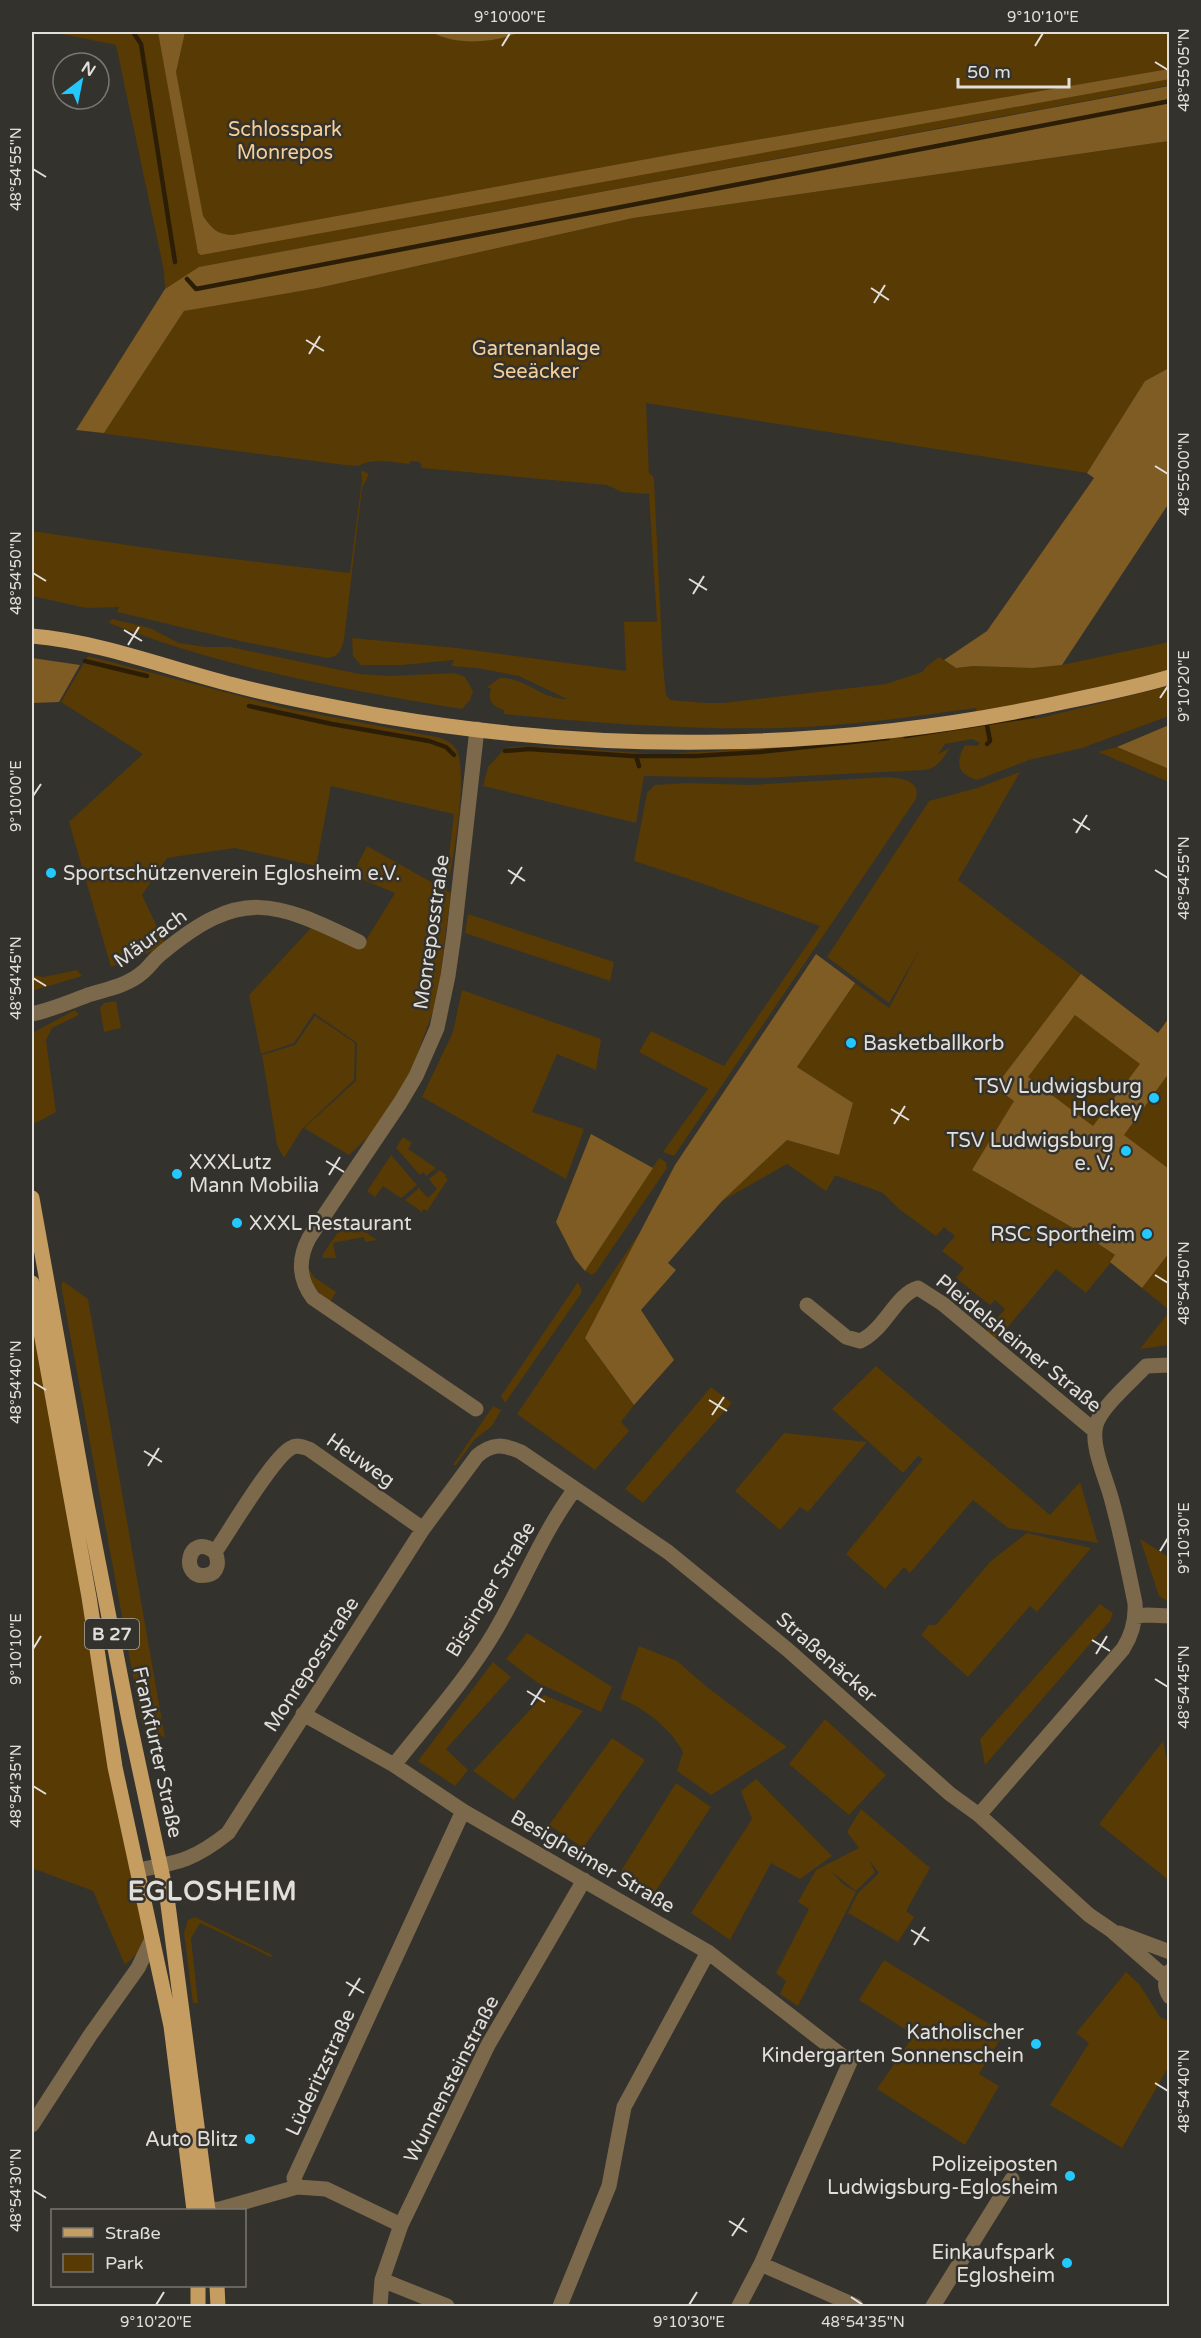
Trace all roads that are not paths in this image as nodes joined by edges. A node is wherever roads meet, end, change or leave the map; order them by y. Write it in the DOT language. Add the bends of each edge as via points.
graph roads {
  1 [pos="32,636"];
  2 [pos="1170,677"];
  3 [pos="477,729"];
  4 [pos="359,942"];
  5 [pos="32,1014"];
  6 [pos="32,1198"];
  7 [pos="32,1283"];
  8 [pos="807,1305"];
  9 [pos="1170,1365"];
  10 [pos="476,1409"];
  11 [pos="1095,1431"];
  12 [pos="496,1445"];
  13 [pos="575,1489"];
  14 [pos="423,1529"];
  15 [pos="215,1552"];
  16 [pos="1135,1616"];
  17 [pos="1170,1616"];
  18 [pos="303,1714"];
  19 [pos="394,1765"];
  20 [pos="463,1811"];
  21 [pos="980,1815"];
  22 [pos="160,1866"];
  23 [pos="138,1870"];
  24 [pos="584,1880"];
  25 [pos="1111,1930"];
  26 [pos="153,1939"];
  27 [pos="708,1952"];
  28 [pos="1170,1952"];
  29 [pos="1168,1975"];
  30 [pos="1170,1996"];
  31 [pos="32,2125"];
  32 [pos="1012,2179"];
  33 [pos="297,2187"];
  34 [pos="194,2209"];
  35 [pos="208,2209"];
  36 [pos="220,2209"];
  37 [pos="401,2225"];
  38 [pos="761,2264"];
  39 [pos="382,2280"];
  40 [pos="198,2287"];
  41 [pos="217,2287"];
  42 [pos="198,2307"];
  43 [pos="218,2307"];
  44 [pos="380,2307"];
  45 [pos="447,2307"];
  46 [pos="560,2307"];
  47 [pos="740,2307"];
  48 [pos="856,2307"];
  49 [pos="933,2307"];
  1 -- 3 [label="main road" via="121,652 309,702"];
  2 -- 3 [label="main road" via="1021,712 877,732 770,741 584,740"];
  3 -- 10 [label="street, Monreposstraße" via="454,934 437,1028 416,1077 309,1238 300,1263 302,1280 313,1298"];
  4 -- 5 [label="street, Mäurach" via="288,911 243,908 197,927 126,983"];
  6 -- 22 [label="main road, Frankfurter Straße / B 27" via="86,1499"];
  7 -- 23 [label="main road, Frankfurter Straße / B 27" via="89,1597 115,1767"];
  8 -- 11 [label="street, Pleidelsheimer Straße" via="846,1337 861,1341 918,1288 943,1304"];
  9 -- 11 [label="street" via="1146,1366 1099,1417"];
  11 -- 16 [label="street"];
  12 -- 13 [label="street, Straßenäcker" via="521,1452"];
  12 -- 14 [label="street, Monreposstraße" via="477,1456"];
  13 -- 19 [label="street, Bissinger Straße" via="494,1633"];
  13 -- 21 [label="street, Straßenäcker" via="668,1552 788,1650 950,1794"];
  14 -- 15 [label="street, Heuweg" via="309,1449 297,1446 291,1447 272,1469"];
  14 -- 18 [label="street, Monreposstraße"];
  16 -- 17 [label="street"];
  16 -- 21 [label="street" via="1123,1649"];
  18 -- 19 [label="street, Besigheimer Straße"];
  18 -- 22 [label="street, Monreposstraße" via="228,1833 189,1859"];
  19 -- 20 [label="street, Besigheimer Straße"];
  20 -- 24 [label="street, Besigheimer Straße"];
  20 -- 33 [label="street, Lüderitzstraße" via="294,2178"];
  21 -- 25 [label="street, Straßenäcker" via="1089,1915"];
  22 -- 23 [label="street, Monreposstraße"];
  22 -- 35 [label="main road, Frankfurter Straße / B 27"];
  23 -- 26 [label="main road, Frankfurter Straße / B 27"];
  24 -- 27 [label="street, Besigheimer Straße"];
  24 -- 37 [label="street, Wunnensteinstraße" via="488,2045"];
  25 -- 28 [label="street, Straßenäcker"];
  25 -- 29 [label="street, Straßenäcker"];
  26 -- 31 [label="street" via="138,1968"];
  26 -- 34 [label="main road, Frankfurter Straße / B 27" via="171,2026"];
  27 -- 38 [label="street, Besigheimer Straße" via="850,2062"];
  27 -- 46 [label="street" via="624,2107 609,2186"];
  29 -- 30 [label="street, Straßenäcker" via="1165,1988"];
  32 -- 49 [label="street"];
  33 -- 36 [label="street"];
  33 -- 37 [label="street" via="326,2189"];
  37 -- 39 [label="street, Wunnensteinstraße"];
  38 -- 47 [label="street"];
  38 -- 48 [label="street"];
  39 -- 44 [label="street, Wunnensteinstraße"];
  39 -- 45 [label="street"];
  40 -- 42 [label="main road"];
  41 -- 43 [label="main road"];
}
